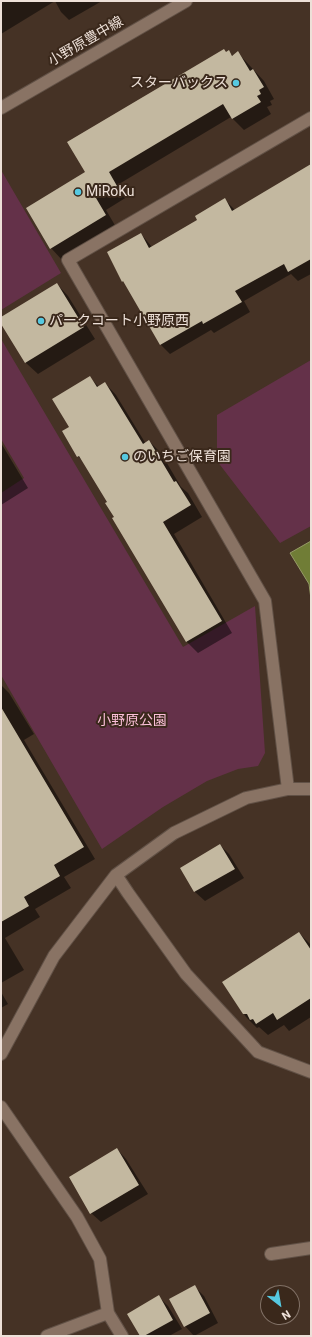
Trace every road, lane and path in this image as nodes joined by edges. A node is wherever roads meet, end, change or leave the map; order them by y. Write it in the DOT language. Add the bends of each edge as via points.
graph roads {
  1 [pos="186,1"];
  2 [pos="1,108"];
  3 [pos="311,118"];
  4 [pos="288,789"];
  5 [pos="311,789"];
  6 [pos="116,875"];
  7 [pos="1,1054"];
  8 [pos="311,1072"];
  9 [pos="1,1107"];
  10 [pos="311,1248"];
  11 [pos="271,1254"];
  12 [pos="108,1313"];
  13 [pos="47,1336"];
  14 [pos="122,1336"];
  1 -- 2 [label="street, 小野原豊中線"];
  3 -- 4 [label="street" via="68,260 264,601"];
  4 -- 5 [label="street"];
  4 -- 6 [label="street" via="246,798 174,834"];
  6 -- 7 [label="street" via="54,956"];
  6 -- 8 [label="street" via="186,974 258,1052"];
  9 -- 12 [label="street" via="77,1217 100,1259"];
  10 -- 11 [label="street"];
  12 -- 13 [label="street"];
  12 -- 14 [label="street"];
}
